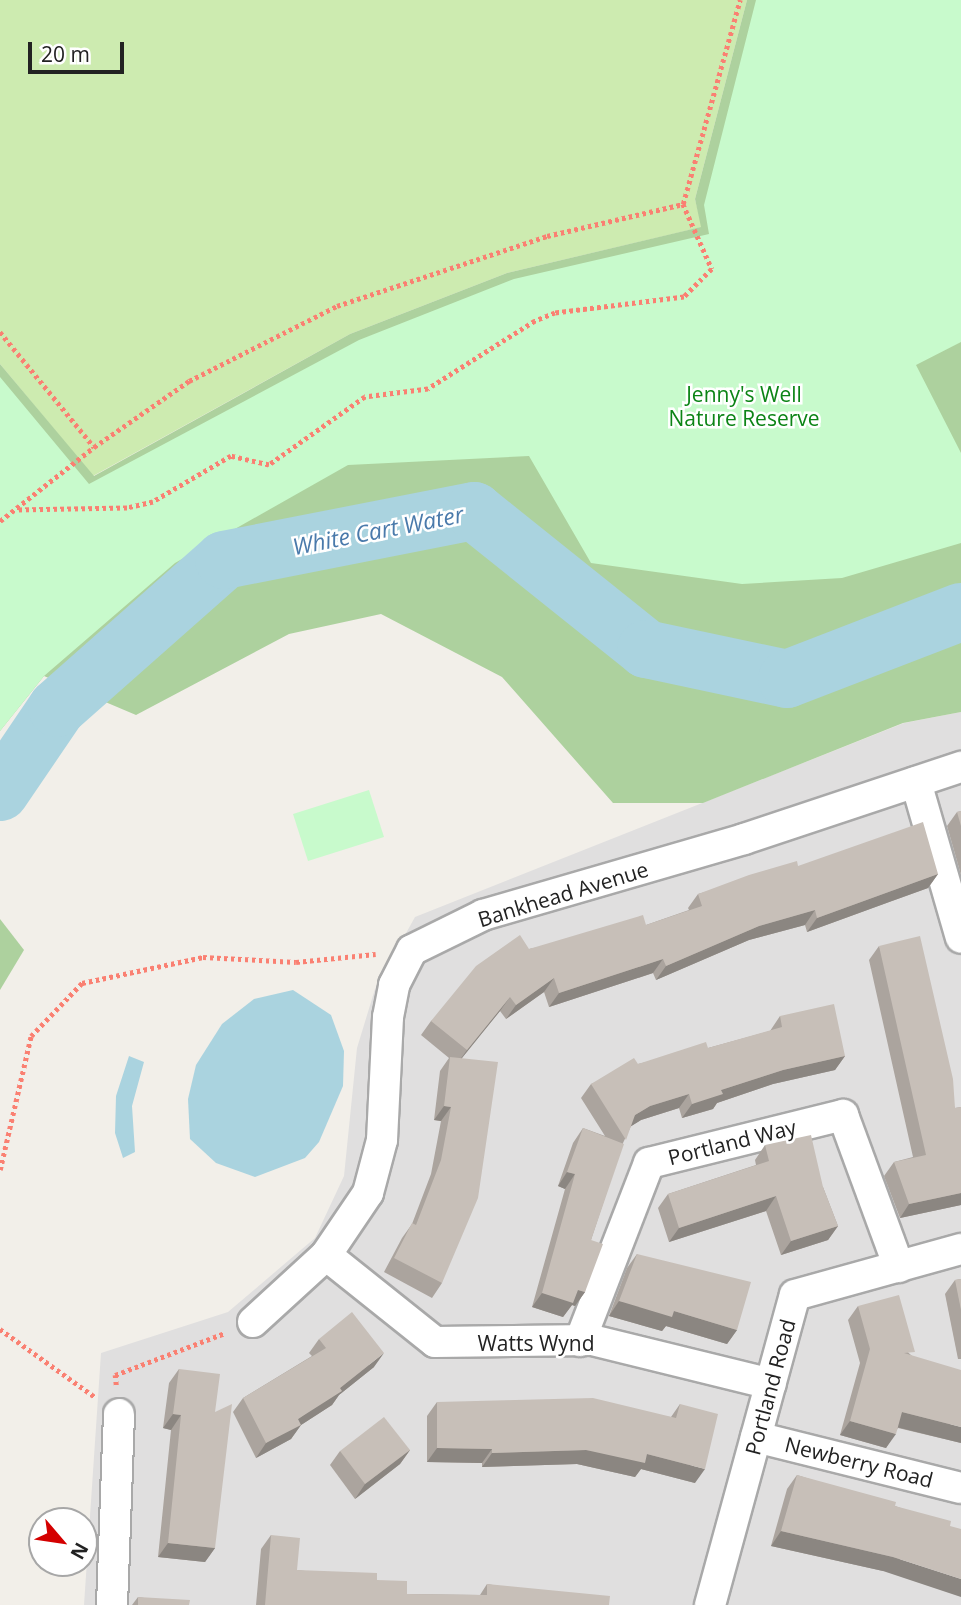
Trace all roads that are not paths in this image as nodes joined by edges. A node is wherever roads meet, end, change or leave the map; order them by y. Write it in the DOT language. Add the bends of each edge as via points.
graph roads {
  1 [pos="961,767"];
  2 [pos="916,782"];
  3 [pos="961,939"];
  4 [pos="961,1249"];
  5 [pos="326,1255"];
  6 [pos="899,1267"];
  7 [pos="253,1322"];
  8 [pos="580,1341"];
  9 [pos="771,1384"];
  10 [pos="119,1414"];
  11 [pos="756,1437"];
  12 [pos="961,1488"];
  13 [pos="112,1605"];
  14 [pos="710,1605"];
  1 -- 2 [label="street, Bankhead Avenue"];
  2 -- 3 [label="street"];
  2 -- 5 [label="street, Bankhead Avenue" via="744,839 483,915 412,950 394,985 388,1017 382,1140 368,1193"];
  4 -- 6 [label="street, Portland Road"];
  5 -- 7 [label="street"];
  5 -- 8 [label="street, Watts Wynd" via="435,1342"];
  6 -- 8 [label="street, Portland Way" via="843,1115 649,1163"];
  6 -- 9 [label="street, Portland Road" via="795,1295"];
  8 -- 9 [label="street, Watts Wynd"];
  9 -- 11 [label="street, Portland Road"];
  10 -- 13 [label="street"];
  11 -- 12 [label="street, Newberry Road"];
  11 -- 14 [label="street, Portland Road"];
}
